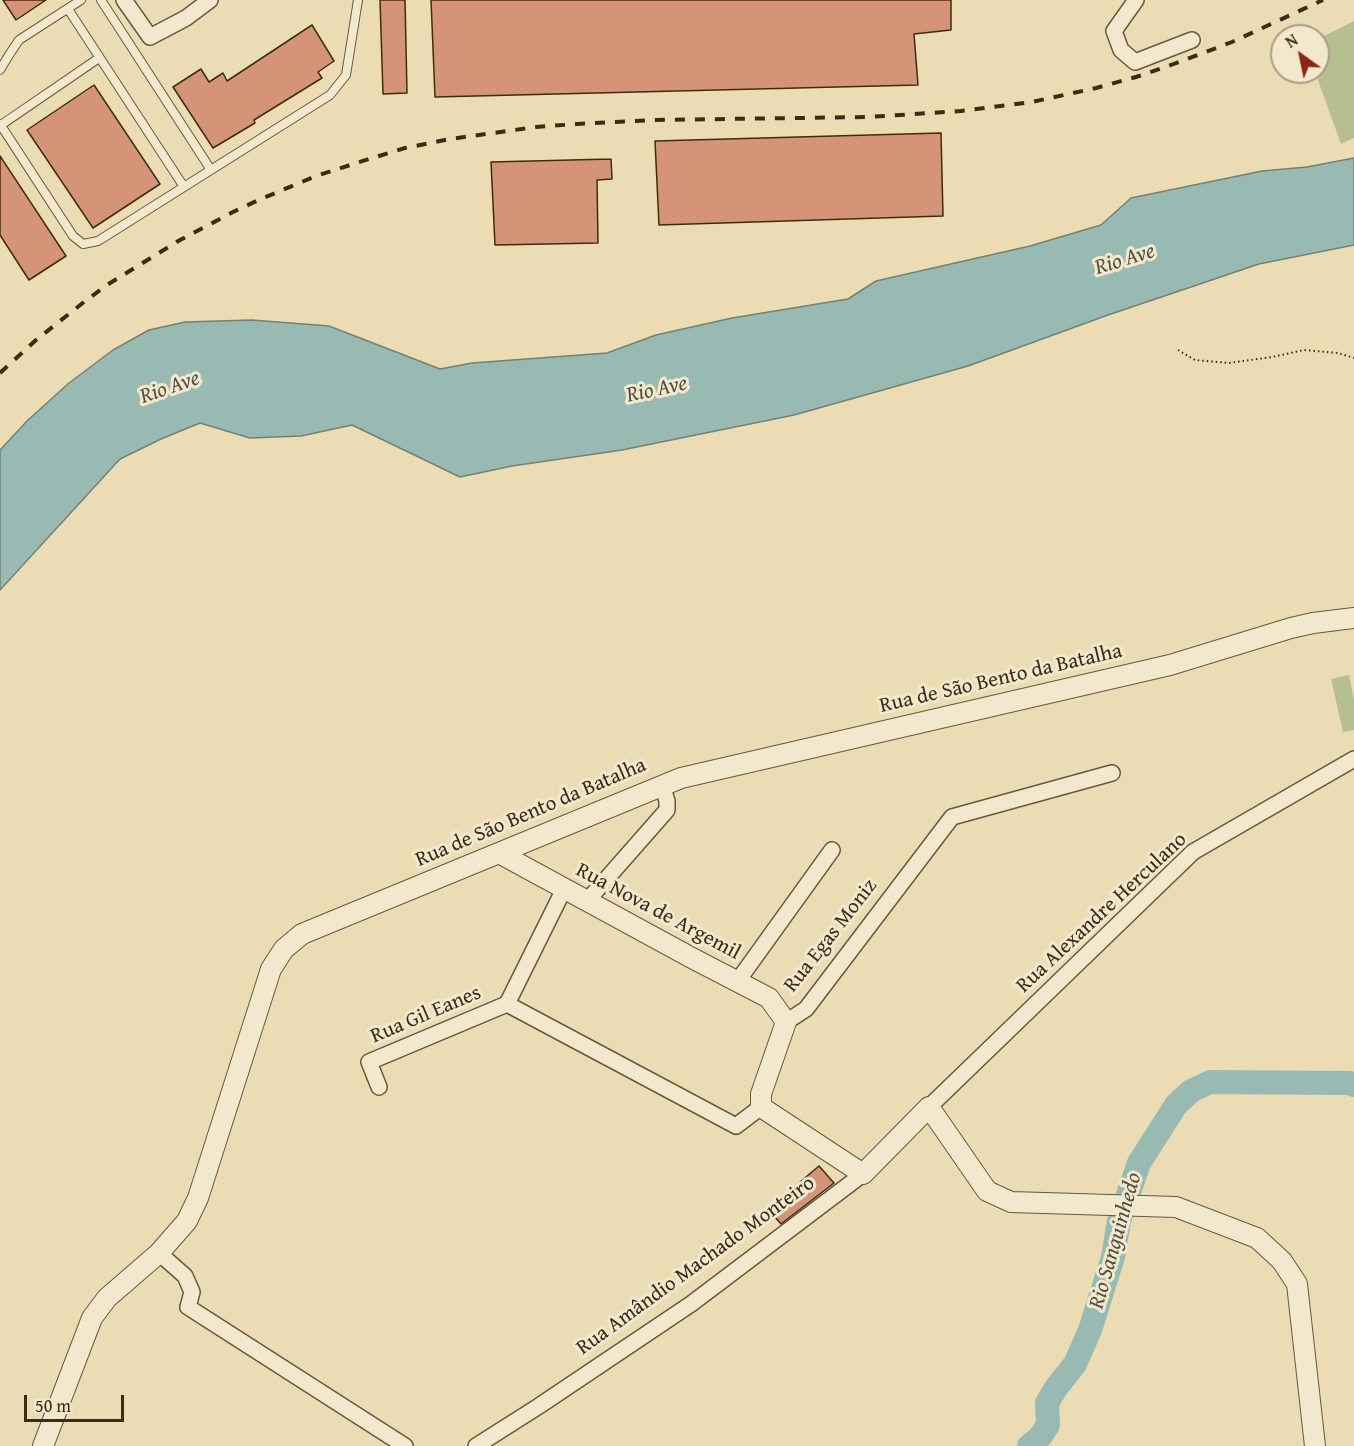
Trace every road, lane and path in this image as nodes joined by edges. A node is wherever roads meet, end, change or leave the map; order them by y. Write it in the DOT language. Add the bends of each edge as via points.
graph roads {
  1 [pos="81,0"];
  2 [pos="101,0"];
  3 [pos="124,0"];
  4 [pos="210,0"];
  5 [pos="358,0"];
  6 [pos="1136,0"];
  7 [pos="68,9"];
  8 [pos="1192,40"];
  9 [pos="99,58"];
  10 [pos="0,70"];
  11 [pos="0,124"];
  12 [pos="211,170"];
  13 [pos="184,187"];
  14 [pos="1178,350"];
  15 [pos="1354,358"];
  16 [pos="1354,618"];
  17 [pos="1352,763"];
  18 [pos="1112,773"];
  19 [pos="662,785"];
  20 [pos="832,850"];
  21 [pos="499,853"];
  22 [pos="564,889"];
  23 [pos="586,901"];
  24 [pos="737,982"];
  25 [pos="507,1004"];
  26 [pos="786,1022"];
  27 [pos="379,1087"];
  28 [pos="761,1107"];
  29 [pos="928,1107"];
  30 [pos="863,1174"];
  31 [pos="159,1253"];
  32 [pos="43,1446"];
  33 [pos="405,1446"];
  34 [pos="476,1446"];
  35 [pos="1315,1446"];
  1 -- 7 [label="lane"];
  2 -- 12 [label="lane"];
  3 -- 4 [label="street" via="150,37"];
  5 -- 12 [label="lane" via="346,75 330,95"];
  6 -- 8 [label="street" via="1114,31 1121,50 1135,62"];
  7 -- 9 [label="lane"];
  7 -- 10 [label="lane" via="19,40"];
  9 -- 11 [label="lane"];
  9 -- 13 [label="lane"];
  11 -- 13 [label="lane" via="73,236 84,244 98,241"];
  12 -- 13 [label="lane"];
  14 -- 15 [label="path" via="1195,360 1229,363 1304,350"];
  16 -- 19 [label="street, Rua de São Bento da Batalha" via="1313,622 1170,665"];
  17 -- 29 [label="street, Rua Alexandre Herculano" via="1193,852"];
  18 -- 26 [label="street, Rua Egas Moniz" via="952,817 806,1010"];
  19 -- 21 [label="street, Rua de São Bento da Batalha"];
  19 -- 23 [label="street" via="667,810"];
  20 -- 24 [label="street"];
  21 -- 22 [label="street, Rua Nova de Argemil"];
  21 -- 31 [label="street, Rua de São Bento da Batalha" via="302,934 284,949 271,969 198,1198 187,1221"];
  22 -- 23 [label="street, Rua Nova de Argemil"];
  22 -- 25 [label="street, Rua Gil Eanes"];
  23 -- 24 [label="street, Rua Nova de Argemil"];
  24 -- 26 [label="street, Rua Nova de Argemil" via="769,998"];
  25 -- 27 [label="street, Rua Gil Eanes" via="369,1062"];
  25 -- 28 [label="street" via="736,1126"];
  26 -- 28 [label="street, Rua Egas Moniz" via="761,1094"];
  28 -- 30 [label="street"];
  29 -- 30 [label="street, Rua Amândio Machado Monteiro"];
  29 -- 35 [label="street" via="987,1191 1011,1202 1176,1207 1257,1238 1282,1261 1297,1284"];
  30 -- 34 [label="street, Rua Amândio Machado Monteiro" via="691,1304"];
  31 -- 32 [label="street, Rua de São Bento da Batalha" via="108,1298 92,1318"];
  31 -- 33 [label="street" via="185,1276 192,1292 188,1307"];
}
